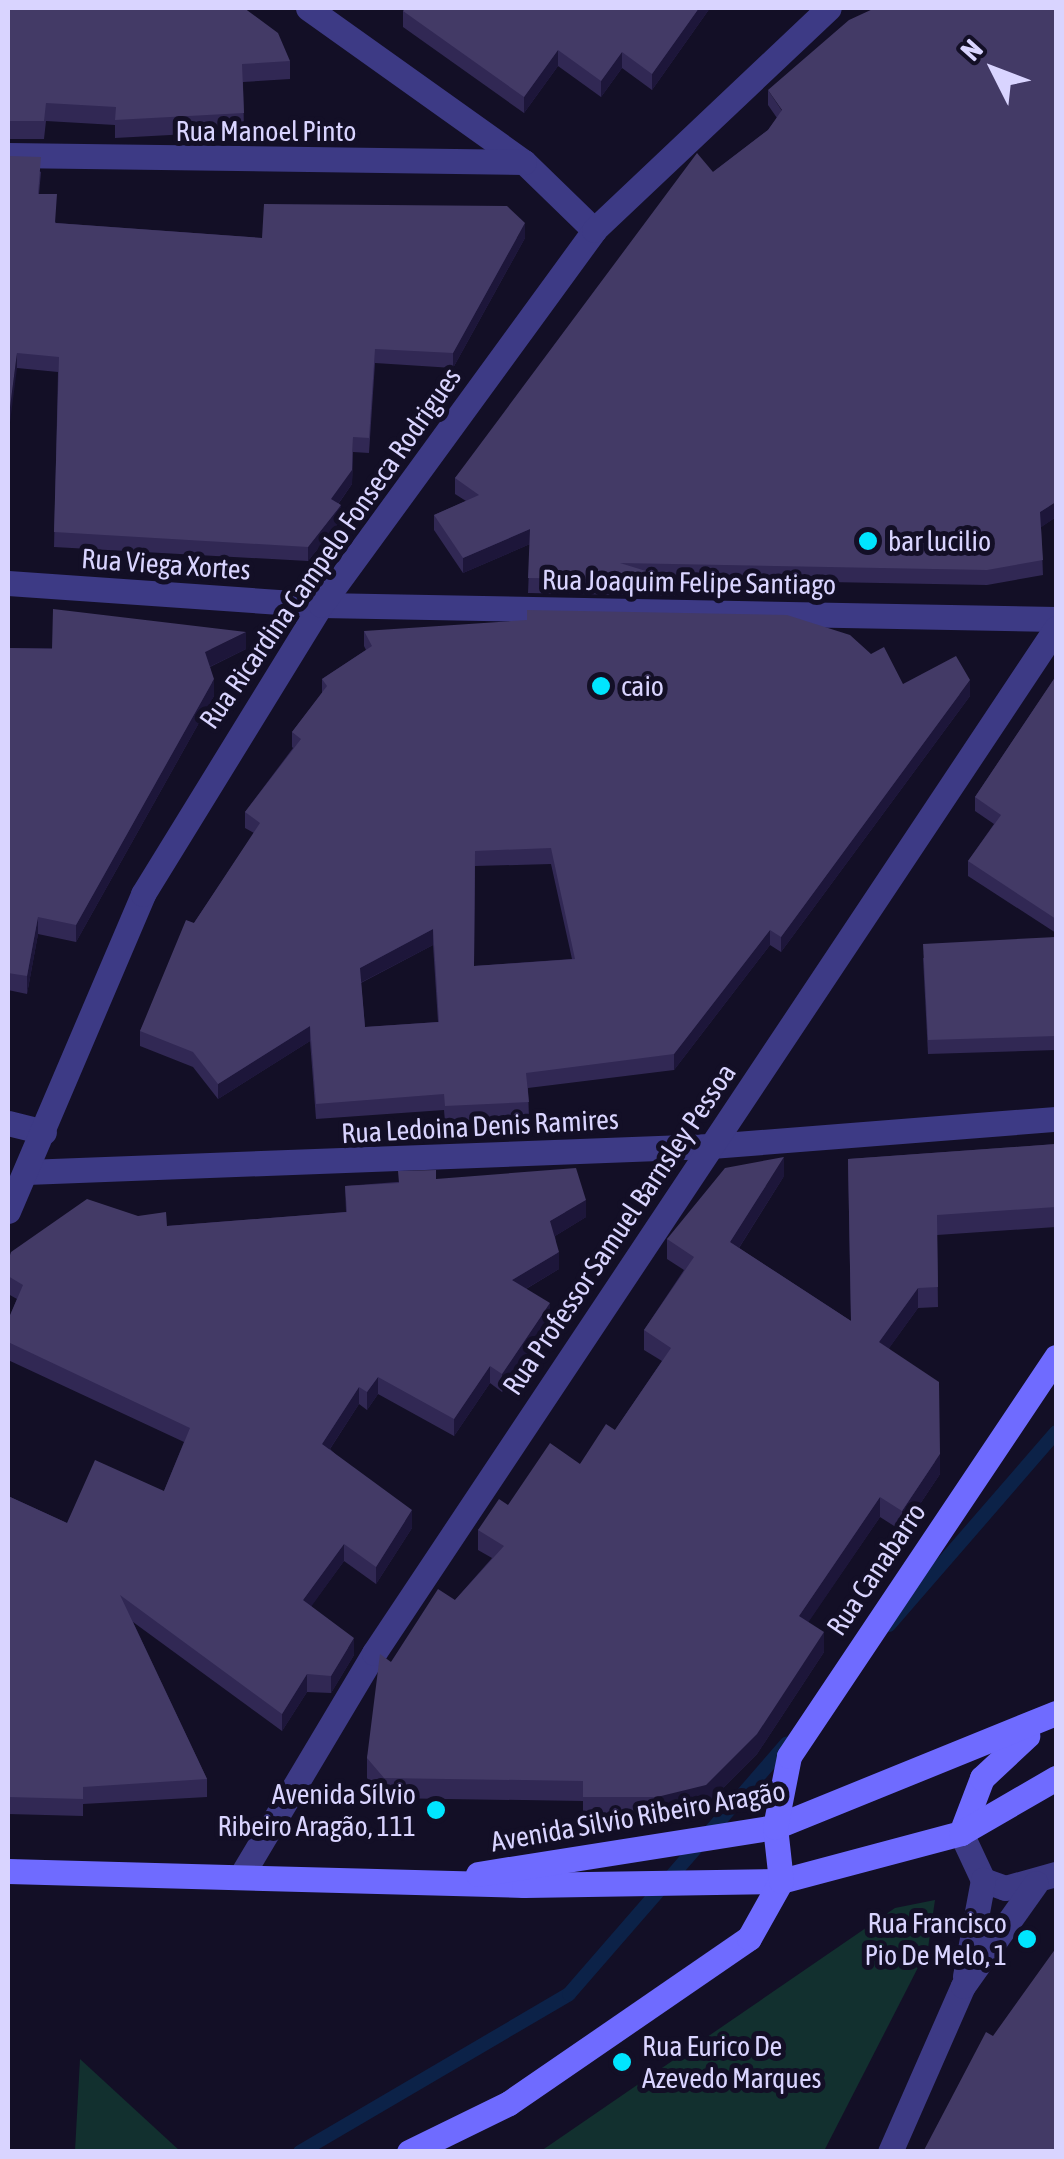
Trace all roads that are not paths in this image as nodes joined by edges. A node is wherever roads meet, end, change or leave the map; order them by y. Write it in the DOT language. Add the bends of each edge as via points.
graph roads {
  1 [pos="308,8"];
  2 [pos="829,8"];
  3 [pos="8,155"];
  4 [pos="524,162"];
  5 [pos="594,230"];
  6 [pos="8,583"];
  7 [pos="321,605"];
  8 [pos="1056,620"];
  9 [pos="1056,628"];
  10 [pos="1056,1119"];
  11 [pos="8,1123"];
  12 [pos="44,1132"];
  13 [pos="712,1146"];
  14 [pos="26,1172"];
  15 [pos="8,1211"];
  16 [pos="1056,1357"];
  17 [pos="1049,1718"];
  18 [pos="1056,1778"];
  19 [pos="775,1827"];
  20 [pos="961,1833"];
  21 [pos="244,1871"];
  22 [pos="8,1872"];
  23 [pos="1046,1878"];
  24 [pos="984,1880"];
  25 [pos="451,1881"];
  26 [pos="781,1881"];
  27 [pos="963,1986"];
  28 [pos="409,2152"];
  29 [pos="890,2152"];
  1 -- 4 [label="street"];
  2 -- 5 [label="street, Rua Ricardina Campelo Fonseca Rodrigues"];
  3 -- 4 [label="street, Rua Manoel Pinto"];
  4 -- 5 [label="street"];
  5 -- 7 [label="street, Rua Ricardina Campelo Fonseca Rodrigues"];
  6 -- 7 [label="street, Rua Viega Xortes"];
  7 -- 8 [label="street, Rua Joaquim Felipe Santiago"];
  7 -- 12 [label="street, Rua Ricardina Campelo Fonseca Rodrigues" via="144,894"];
  9 -- 13 [label="street, Rua Professor Samuel Barnsley Pessoa"];
  10 -- 13 [label="street, Rua Ledoina Denis Ramires"];
  11 -- 12 [label="street"];
  12 -- 14 [label="street, Rua Ricardina Campelo Fonseca Rodrigues"];
  13 -- 14 [label="street, Rua Ledoina Denis Ramires"];
  13 -- 21 [label="street, Rua Professor Samuel Barnsley Pessoa" via="374,1654"];
  14 -- 15 [label="street, Rua Ricardina Campelo Fonseca Rodrigues"];
  16 -- 19 [label="street, Rua Canabarro" via="789,1756"];
  17 -- 19 [label="street, Avenida Silvio Ribeiro Aragão"];
  17 -- 20 [label="street" via="982,1778"];
  18 -- 20 [label="street, Avenida Silvio Ribeiro Aragão"];
  19 -- 25 [label="street, Avenida Silvio Ribeiro Aragão"];
  19 -- 26 [label="street"];
  20 -- 24 [label="street"];
  20 -- 26 [label="street, Avenida Silvio Ribeiro Aragão"];
  21 -- 22 [label="street, Avenida Silvio Ribeiro Aragão"];
  21 -- 25 [label="street, Avenida Silvio Ribeiro Aragão"];
  23 -- 24 [label="street"];
  23 -- 27 [label="street"];
  24 -- 27 [label="street"];
  25 -- 26 [label="street, Avenida Silvio Ribeiro Aragão"];
  26 -- 28 [label="street" via="730,1956 509,2102"];
  27 -- 29 [label="street"];
}
